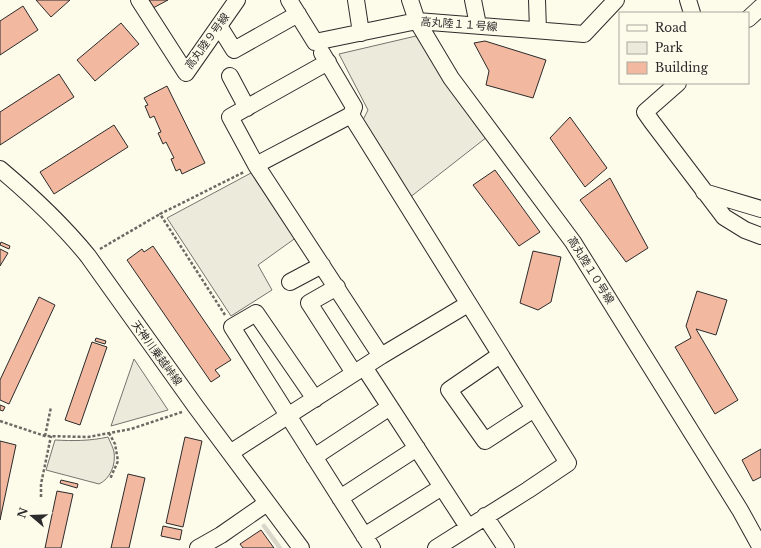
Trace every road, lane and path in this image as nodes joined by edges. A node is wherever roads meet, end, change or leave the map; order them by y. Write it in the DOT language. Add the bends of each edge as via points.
graph roads {
  1 [pos="140,0"];
  2 [pos="237,0"];
  3 [pos="289,0"];
  4 [pos="356,0"];
  5 [pos="410,0"];
  6 [pos="473,0"];
  7 [pos="537,0"];
  8 [pos="616,0"];
  9 [pos="688,0"];
  10 [pos="761,7"];
  11 [pos="692,12"];
  12 [pos="298,14"];
  13 [pos="749,18"];
  14 [pos="417,21"];
  15 [pos="478,25"];
  16 [pos="219,26"];
  17 [pos="538,30"];
  18 [pos="361,33"];
  19 [pos="315,42"];
  20 [pos="328,62"];
  21 [pos="230,76"];
  22 [pos="677,84"];
  23 [pos="247,108"];
  24 [pos="351,115"];
  25 [pos="256,165"];
  26 [pos="0,169"];
  27 [pos="704,192"];
  28 [pos="761,209"];
  29 [pos="160,214"];
  30 [pos="761,236"];
  31 [pos="88,256"];
  32 [pos="322,265"];
  33 [pos="290,282"];
  34 [pos="337,288"];
  35 [pos="468,304"];
  36 [pos="232,327"];
  37 [pos="500,355"];
  38 [pos="381,356"];
  39 [pos="359,370"];
  40 [pos="315,399"];
  41 [pos="52,407"];
  42 [pos="196,407"];
  43 [pos="390,407"];
  44 [pos="534,409"];
  45 [pos="288,416"];
  46 [pos="0,421"];
  47 [pos="109,433"];
  48 [pos="45,436"];
  49 [pos="50,436"];
  50 [pos="417,448"];
  51 [pos="230,453"];
  52 [pos="314,457"];
  53 [pos="110,479"];
  54 [pos="442,487"];
  55 [pos="40,497"];
  56 [pos="340,498"];
  57 [pos="267,503"];
  58 [pos="485,516"];
  59 [pos="468,527"];
  60 [pos="368,542"];
  61 [pos="444,546"];
  62 [pos="198,548"];
  63 [pos="301,548"];
  64 [pos="506,548"];
  65 [pos="761,548"];
  1 -- 16 [label="street, 高丸陸９号線" via="186,73"];
  2 -- 16 [label="street, 高丸陸９号線"];
  3 -- 12 [label="street"];
  4 -- 18 [label="street"];
  5 -- 14 [label="street, 高丸陸１０号線"];
  6 -- 15 [label="street"];
  7 -- 17 [label="street"];
  8 -- 17 [label="street, 高丸陸１１号線" via="584,34"];
  9 -- 11 [label="street"];
  10 -- 13 [label="street"];
  12 -- 16 [label="street" via="234,50"];
  12 -- 19 [label="street"];
  14 -- 15 [label="street, 高丸陸１１号線"];
  14 -- 18 [label="street, 高丸陸１１号線"];
  14 -- 65 [label="street, 高丸陸１０号線" via="451,78 573,242 683,417"];
  15 -- 17 [label="street, 高丸陸１１号線"];
  18 -- 19 [label="street, 高丸陸１１号線"];
  19 -- 20 [label="street"];
  20 -- 23 [label="street"];
  20 -- 24 [label="street" via="354,107"];
  21 -- 23 [label="street"];
  22 -- 27 [label="street" via="645,112"];
  23 -- 25 [label="street" via="230,117"];
  24 -- 25 [label="street"];
  24 -- 35 [label="street"];
  25 -- 29 [label="path"];
  25 -- 32 [label="street"];
  26 -- 31 [label="street, 天神川乗越峠線" via="51,214"];
  27 -- 28 [label="street"];
  27 -- 30 [label="street" via="724,217"];
  29 -- 31 [label="path"];
  29 -- 36 [label="path"];
  31 -- 42 [label="street, 天神川乗越峠線"];
  32 -- 33 [label="street"];
  32 -- 34 [label="street"];
  34 -- 38 [label="street"];
  34 -- 39 [label="street" via="309,303"];
  35 -- 37 [label="street"];
  35 -- 38 [label="street"];
  36 -- 40 [label="street" via="256,313"];
  36 -- 45 [label="street"];
  37 -- 44 [label="street"];
  37 -- 44 [label="street" via="449,390 485,441"];
  38 -- 39 [label="street"];
  39 -- 40 [label="street"];
  39 -- 43 [label="street"];
  40 -- 45 [label="street"];
  41 -- 48 [label="path"];
  42 -- 47 [label="path" via="131,429"];
  42 -- 51 [label="street, 天神川乗越峠線"];
  43 -- 50 [label="street"];
  43 -- 52 [label="street"];
  44 -- 58 [label="street" via="568,463"];
  45 -- 51 [label="street"];
  45 -- 52 [label="street"];
  46 -- 48 [label="path"];
  47 -- 49 [label="path" via="88,437"];
  47 -- 53 [label="path" via="115,444 118,461"];
  48 -- 49 [label="path"];
  49 -- 55 [label="path"];
  50 -- 54 [label="street"];
  50 -- 56 [label="street"];
  51 -- 57 [label="street, 天神川乗越峠線"];
  52 -- 56 [label="street"];
  54 -- 59 [label="street"];
  54 -- 60 [label="street"];
  56 -- 60 [label="street"];
  57 -- 62 [label="street"];
  57 -- 63 [label="street, 天神川乗越峠線"];
  58 -- 59 [label="street"];
  58 -- 64 [label="street"];
  59 -- 61 [label="street"];
}
